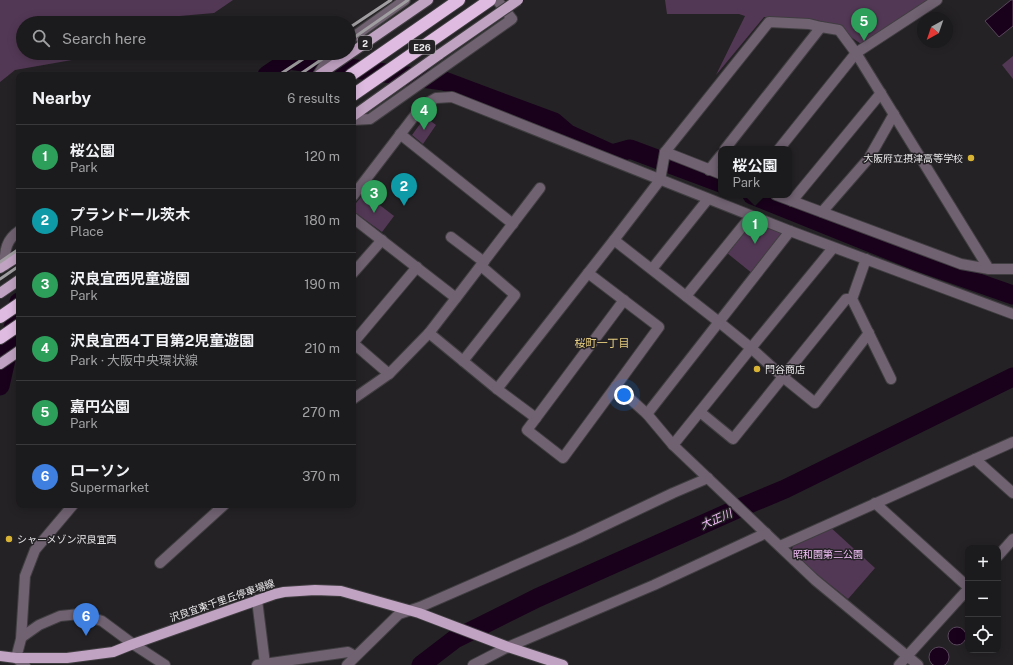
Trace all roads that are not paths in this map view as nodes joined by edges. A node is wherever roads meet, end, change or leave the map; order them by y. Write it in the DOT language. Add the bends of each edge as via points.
graph roads {
  1 [pos="405,0"];
  2 [pos="428,0"];
  3 [pos="459,0"];
  4 [pos="490,0"];
  5 [pos="497,0"];
  6 [pos="518,0"];
  7 [pos="937,0"];
  8 [pos="821,27"];
  9 [pos="356,35"];
  10 [pos="356,49"];
  11 [pos="856,53"];
  12 [pos="328,60"];
  13 [pos="340,60"];
  14 [pos="320,72"];
  15 [pos="322,72"];
  16 [pos="355,72"];
  17 [pos="356,93"];
  18 [pos="881,93"];
  19 [pos="356,114"];
  20 [pos="894,114"];
  21 [pos="356,120"];
  22 [pos="400,134"];
  23 [pos="728,146"];
  24 [pos="781,146"];
  25 [pos="665,152"];
  26 [pos="718,159"];
  27 [pos="709,170"];
  28 [pos="718,173"];
  29 [pos="660,180"];
  30 [pos="540,188"];
  31 [pos="356,192"];
  32 [pos="784,198"];
  33 [pos="708,199"];
  34 [pos="792,201"];
  35 [pos="822,212"];
  36 [pos="751,216"];
  37 [pos="356,220"];
  38 [pos="513,224"];
  39 [pos="790,231"];
  40 [pos="16,233"];
  41 [pos="451,237"];
  42 [pos="382,240"];
  43 [pos="614,240"];
  44 [pos="833,248"];
  45 [pos="16,258"];
  46 [pos="866,259"];
  47 [pos="482,264"];
  48 [pos="2,266"];
  49 [pos="416,267"];
  50 [pos="652,269"];
  51 [pos="989,269"];
  52 [pos="1013,269"];
  53 [pos="356,270"];
  54 [pos="588,273"];
  55 [pos="16,282"];
  56 [pos="0,293"];
  57 [pos="686,296"];
  58 [pos="456,298"];
  59 [pos="852,298"];
  60 [pos="624,300"];
  61 [pos="16,306"];
  62 [pos="1013,314"];
  63 [pos="0,317"];
  64 [pos="719,322"];
  65 [pos="16,327"];
  66 [pos="429,333"];
  67 [pos="869,333"];
  68 [pos="0,338"];
  69 [pos="356,339"];
  70 [pos="356,346"];
  71 [pos="751,348"];
  72 [pos="16,353"];
  73 [pos="463,361"];
  74 [pos="0,364"];
  75 [pos="389,374"];
  76 [pos="783,377"];
  77 [pos="891,379"];
  78 [pos="616,386"];
  79 [pos="497,389"];
  80 [pos="356,397"];
  81 [pos="700,412"];
  82 [pos="647,414"];
  83 [pos="536,418"];
  84 [pos="1013,442"];
  85 [pos="673,445"];
  86 [pos="975,459"];
  87 [pos="710,481"];
  88 [pos="1013,493"];
  89 [pos="875,503"];
  90 [pos="70,508"];
  91 [pos="221,508"];
  92 [pos="765,532"];
  93 [pos="1013,539"];
  94 [pos="780,546"];
  95 [pos="1001,553"];
  96 [pos="160,563"];
  97 [pos="965,585"];
  98 [pos="965,591"];
  99 [pos="257,600"];
  100 [pos="409,610"];
  101 [pos="22,637"];
  102 [pos="133,644"];
  103 [pos="508,647"];
  104 [pos="0,656"];
  105 [pos="355,656"];
  106 [pos="908,656"];
  107 [pos="16,658"];
  108 [pos="261,664"];
  109 [pos="25,665"];
  110 [pos="165,665"];
  111 [pos="346,665"];
  112 [pos="473,665"];
  113 [pos="563,665"];
  114 [pos="899,665"];
  115 [pos="918,665"];
  1 -- 9 [label="street"];
  2 -- 10 [label="main road, 2"];
  3 -- 16 [label="highway, E26"];
  4 -- 17 [label="highway, E26"];
  5 -- 21 [label="street" via="512,20 370,119"];
  6 -- 19 [label="main road, bridge"];
  7 -- 11 [label="street"];
  8 -- 11 [label="street" via="839,30"];
  8 -- 23 [label="street"];
  8 -- 25 [label="street" via="769,22"];
  11 -- 18 [label="street"];
  11 -- 24 [label="street"];
  12 -- 14 [label="street"];
  13 -- 15 [label="main road, 2"];
  18 -- 20 [label="street"];
  18 -- 34 [label="street"];
  20 -- 35 [label="street" via="869,158"];
  20 -- 51 [label="street"];
  22 -- 29 [label="street" via="422,106 436,98 452,97"];
  22 -- 31 [label="street"];
  22 -- 38 [label="street"];
  25 -- 27 [label="street"];
  25 -- 29 [label="street"];
  26 -- 27 [label="street"];
  27 -- 28 [label="street"];
  29 -- 33 [label="street"];
  29 -- 43 [label="street"];
  30 -- 38 [label="street"];
  32 -- 34 [label="street"];
  33 -- 36 [label="street"];
  33 -- 50 [label="street"];
  34 -- 35 [label="street"];
  35 -- 51 [label="street" via="961,264"];
  36 -- 39 [label="street"];
  36 -- 57 [label="street"];
  37 -- 42 [label="street"];
  38 -- 47 [label="street"];
  39 -- 44 [label="street"];
  39 -- 64 [label="street"];
  40 -- 48 [label="street" via="4,253"];
  41 -- 47 [label="street"];
  42 -- 49 [label="street"];
  42 -- 53 [label="street"];
  43 -- 50 [label="street"];
  43 -- 54 [label="street"];
  44 -- 46 [label="street"];
  44 -- 71 [label="street"];
  45 -- 48 [label="main road"];
  46 -- 59 [label="street"];
  46 -- 62 [label="street"];
  47 -- 58 [label="street"];
  47 -- 73 [label="street" via="515,295"];
  49 -- 58 [label="street"];
  49 -- 69 [label="street"];
  50 -- 57 [label="street"];
  51 -- 52 [label="street"];
  54 -- 60 [label="street"];
  54 -- 79 [label="street"];
  55 -- 56 [label="main road"];
  57 -- 64 [label="street"];
  58 -- 66 [label="street"];
  59 -- 67 [label="street"];
  59 -- 76 [label="street" via="846,299"];
  60 -- 78 [label="street" via="659,327"];
  60 -- 83 [label="street"];
  61 -- 63 [label="highway"];
  64 -- 71 [label="street"];
  64 -- 82 [label="street"];
  65 -- 68 [label="highway"];
  66 -- 73 [label="street"];
  66 -- 75 [label="street"];
  67 -- 76 [label="street" via="815,403"];
  67 -- 77 [label="street"];
  70 -- 75 [label="street"];
  71 -- 76 [label="street"];
  71 -- 81 [label="street"];
  72 -- 74 [label="main road"];
  73 -- 79 [label="street"];
  75 -- 80 [label="street"];
  76 -- 81 [label="street" via="734,438"];
  78 -- 82 [label="street"];
  78 -- 83 [label="street" via="563,458 527,430"];
  79 -- 83 [label="street"];
  81 -- 85 [label="street"];
  82 -- 85 [label="street"];
  84 -- 86 [label="street"];
  85 -- 87 [label="street"];
  86 -- 88 [label="street"];
  86 -- 89 [label="street"];
  87 -- 92 [label="street"];
  87 -- 100 [label="street" via="673,493 578,538"];
  89 -- 94 [label="street"];
  89 -- 97 [label="street"];
  90 -- 101 [label="street" via="35,550 25,576"];
  91 -- 96 [label="street"];
  92 -- 94 [label="street"];
  92 -- 103 [label="street" via="654,585"];
  93 -- 95 [label="street"];
  94 -- 106 [label="street" via="815,580"];
  98 -- 106 [label="street"];
  99 -- 100 [label="main road, 沢良宜東千里丘停車場線" via="284,592 341,591"];
  99 -- 102 [label="main road, 沢良宜東千里丘停車場線"];
  99 -- 108 [label="street"];
  100 -- 103 [label="main road, 沢良宜東千里丘停車場線"];
  100 -- 105 [label="street" via="399,614"];
  101 -- 102 [label="street" via="39,625 60,616 80,614 102,620"];
  101 -- 107 [label="street"];
  102 -- 107 [label="main road, 沢良宜東千里丘停車場線" via="113,652 67,658"];
  102 -- 110 [label="street"];
  103 -- 112 [label="street"];
  103 -- 113 [label="main road, 沢良宜東千里丘停車場線"];
  104 -- 107 [label="main road, 沢良宜東千里丘停車場線"];
  105 -- 108 [label="street" via="348,652"];
  105 -- 111 [label="street"];
  106 -- 114 [label="street"];
  106 -- 115 [label="street"];
  107 -- 109 [label="street"];
}
